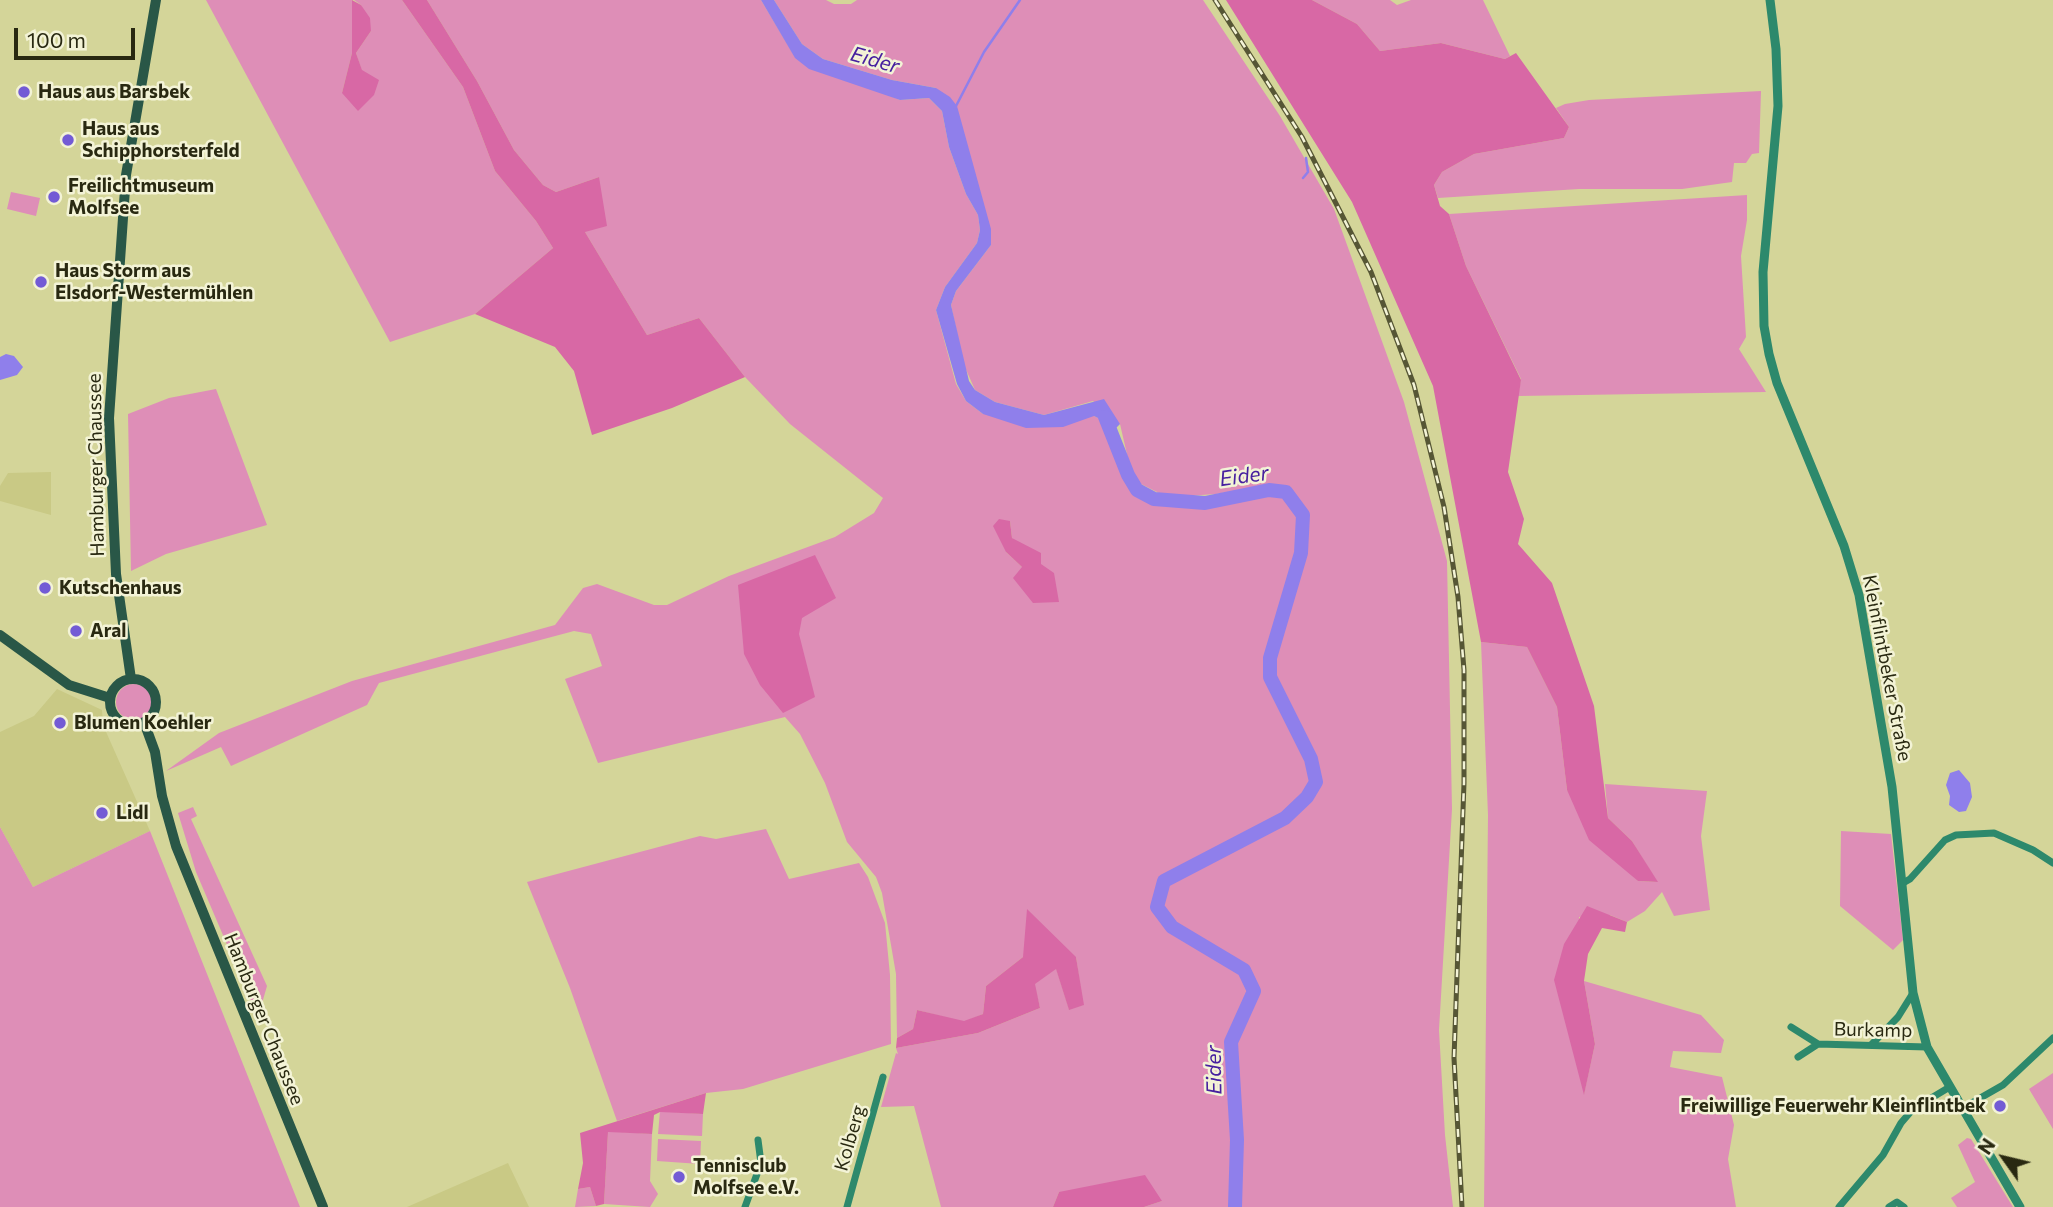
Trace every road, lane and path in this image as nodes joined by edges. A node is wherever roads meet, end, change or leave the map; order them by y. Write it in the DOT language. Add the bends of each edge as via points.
graph roads {
  1 [pos="156,0"];
  2 [pos="1770,0"];
  3 [pos="0,635"];
  4 [pos="131,679"];
  5 [pos="110,698"];
  6 [pos="144,722"];
  7 [pos="2053,863"];
  8 [pos="1903,883"];
  9 [pos="1913,993"];
  10 [pos="1791,1027"];
  11 [pos="2053,1038"];
  12 [pos="1818,1044"];
  13 [pos="1872,1044"];
  14 [pos="1927,1047"];
  15 [pos="1798,1057"];
  16 [pos="883,1077"];
  17 [pos="1948,1088"];
  18 [pos="1961,1109"];
  19 [pos="758,1140"];
  20 [pos="323,1207"];
  21 [pos="745,1207"];
  22 [pos="847,1207"];
  23 [pos="1839,1207"];
  24 [pos="1889,1207"];
  25 [pos="1904,1207"];
  26 [pos="2020,1207"];
  1 -- 4 [label="main road, Hamburger Chaussee" via="126,175 109,418 116,574"];
  2 -- 8 [label="street, Kleinflintbeker Straße" via="1778,82 1763,272 1764,326 1777,383 1844,546 1859,595 1892,787"];
  3 -- 5 [label="main road" via="69,684"];
  4 -- 5 [label="main road" via="117,685"];
  4 -- 6 [label="main road" via="146,683 155,695 154,711"];
  5 -- 6 [label="main road" via="119,720 131,725"];
  6 -- 20 [label="main road, Hamburger Chaussee" via="176,846"];
  7 -- 8 [label="street" via="1994,833 1956,835 1945,839"];
  8 -- 9 [label="street, Kleinflintbeker Straße"];
  9 -- 13 [label="street"];
  9 -- 14 [label="street, Kleinflintbeker Straße"];
  10 -- 12 [label="street, Burkamp"];
  11 -- 18 [label="street" via="2003,1085"];
  12 -- 13 [label="street, Burkamp"];
  12 -- 15 [label="street, Burkamp"];
  13 -- 14 [label="street, Burkamp"];
  14 -- 17 [label="street, Kleinflintbeker Straße"];
  16 -- 22 [label="street, Kolberg"];
  17 -- 18 [label="street, Kleinflintbeker Straße"];
  17 -- 23 [label="street" via="1913,1109 1883,1156"];
  18 -- 26 [label="street, Kleinflintbeker Straße"];
  19 -- 21 [label="street" via="761,1163"];
  24 -- 25 [label="street" via="1897,1202"];
}
